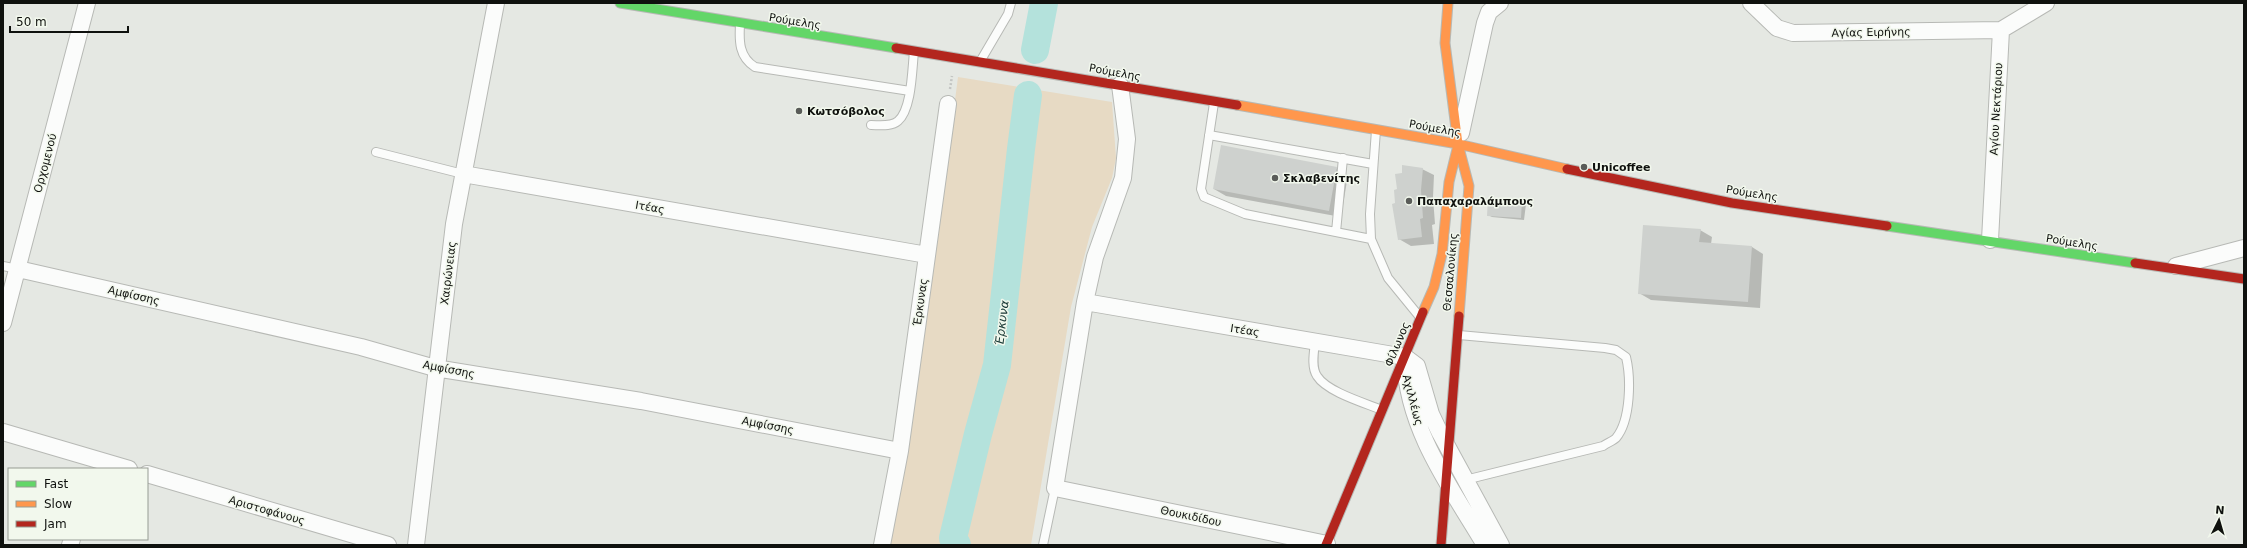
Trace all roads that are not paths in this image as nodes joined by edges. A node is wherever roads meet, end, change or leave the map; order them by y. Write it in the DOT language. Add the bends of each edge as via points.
graph roads {
  1 [pos="87,3"];
  2 [pos="496,3"];
  3 [pos="620,3"];
  4 [pos="1011,3"];
  5 [pos="1448,3"];
  6 [pos="1500,3"];
  7 [pos="1751,3"];
  8 [pos="2046,3"];
  9 [pos="740,24"];
  10 [pos="2001,30"];
  11 [pos="914,52"];
  12 [pos="980,62"];
  13 [pos="1120,85"];
  14 [pos="910,91"];
  15 [pos="1214,101"];
  16 [pos="948,104"];
  17 [pos="871,125"];
  18 [pos="1376,130"];
  19 [pos="1209,135"];
  20 [pos="1458,144"];
  21 [pos="376,152"];
  22 [pos="1343,158"];
  23 [pos="1373,164"];
  24 [pos="463,174"];
  25 [pos="1336,232"];
  26 [pos="1371,239"];
  27 [pos="1990,240"];
  28 [pos="2244,248"];
  29 [pos="927,255"];
  30 [pos="10,267"];
  31 [pos="2166,269"];
  32 [pos="2244,279"];
  33 [pos="1085,302"];
  34 [pos="1421,319"];
  35 [pos="3,323"];
  36 [pos="1456,334"];
  37 [pos="1315,342"];
  38 [pos="1405,357"];
  39 [pos="435,368"];
  40 [pos="1382,410"];
  41 [pos="3,432"];
  42 [pos="1448,449"];
  43 [pos="900,451"];
  44 [pos="92,464"];
  45 [pos="122,468"];
  46 [pos="148,474"];
  47 [pos="1465,480"];
  48 [pos="1446,481"];
  49 [pos="1055,488"];
  50 [pos="1327,544"];
  51 [pos="388,545"];
  52 [pos="416,545"];
  53 [pos="882,545"];
  54 [pos="1043,545"];
  55 [pos="1441,545"];
  56 [pos="1485,545"];
  57 [pos="1501,545"];
  1 -- 30 [label="street, Ορχομενού"];
  2 -- 24 [label="street, Χαιρώνειας"];
  3 -- 9 [label="street, Ρούμελης"];
  4 -- 12 [label="lane" via="1001,27"];
  5 -- 20 [label="street, Θεσσαλονίκης" via="1445,43"];
  6 -- 20 [label="street" via="1489,12"];
  7 -- 10 [label="street, Αγίας Ειρήνης" via="1777,28 1789,32"];
  8 -- 10 [label="street"];
  9 -- 11 [label="street, Ρούμελης"];
  9 -- 14 [label="lane" via="741,51 755,66"];
  10 -- 27 [label="street, Αγίου Νεκτάριου"];
  11 -- 12 [label="street, Ρούμελης"];
  11 -- 14 [label="lane"];
  12 -- 13 [label="street, Ρούμελης"];
  13 -- 15 [label="street, Ρούμελης"];
  13 -- 33 [label="street" via="1127,139 1123,178 1095,257"];
  14 -- 17 [label="lane" via="898,121 888,125"];
  15 -- 18 [label="street, Ρούμελης"];
  15 -- 19 [label="lane"];
  16 -- 29 [label="street, Έρκυνας"];
  18 -- 20 [label="street, Ρούμελης"];
  18 -- 23 [label="lane"];
  19 -- 22 [label="lane"];
  19 -- 25 [label="lane" via="1201,189 1204,197 1245,214"];
  20 -- 27 [label="street, Ρούμελης" via="1732,203"];
  20 -- 34 [label="street, Φίλωνος" via="1449,182 1439,270"];
  20 -- 36 [label="street, Θεσσαλονίκης" via="1469,186"];
  21 -- 24 [label="lane, Ιτέας"];
  22 -- 23 [label="lane"];
  22 -- 25 [label="lane"];
  23 -- 26 [label="lane"];
  24 -- 29 [label="street, Ιτέας"];
  24 -- 39 [label="street, Χαιρώνειας"];
  25 -- 26 [label="lane"];
  26 -- 34 [label="lane" via="1388,278"];
  27 -- 31 [label="street, Ρούμελης"];
  28 -- 31 [label="street"];
  29 -- 43 [label="street, Έρκυνας"];
  30 -- 35 [label="street, Ορχομενού"];
  30 -- 39 [label="street, Αμφίσσης" via="361,347"];
  31 -- 32 [label="street, Ρούμελης"];
  33 -- 37 [label="street, Ιτέας"];
  33 -- 49 [label="street"];
  34 -- 38 [label="street, Φίλωνος"];
  36 -- 42 [label="street, Θεσσαλονίκης"];
  36 -- 47 [label="lane" via="1616,350 1626,357 1629,370 1627,417 1615,439 1603,446"];
  37 -- 38 [label="street, Ιτέας"];
  37 -- 40 [label="lane" via="1316,376 1327,386"];
  38 -- 40 [label="street, Φίλωνος"];
  38 -- 42 [label="street, Αχιλλέως" via="1417,366 1431,414"];
  38 -- 48 [label="street, Αχιλλέως" via="1405,375 1418,423"];
  39 -- 43 [label="street, Αμφίσσης" via="641,401"];
  39 -- 52 [label="street, Χαιρώνειας"];
  40 -- 50 [label="street, Φίλωνος"];
  41 -- 44 [label="street"];
  42 -- 47 [label="street, Αχιλλέως"];
  42 -- 48 [label="street, Θεσσαλονίκης"];
  43 -- 53 [label="street, Έρκυνας"];
  44 -- 45 [label="street"];
  46 -- 51 [label="street, Αριστοφάνους"];
  47 -- 57 [label="street, Αχιλλέως"];
  48 -- 55 [label="street, Θεσσαλονίκης"];
  48 -- 56 [label="street, Αχιλλέως"];
  49 -- 50 [label="street, Θουκιδίδου"];
  49 -- 54 [label="lane"];
}
